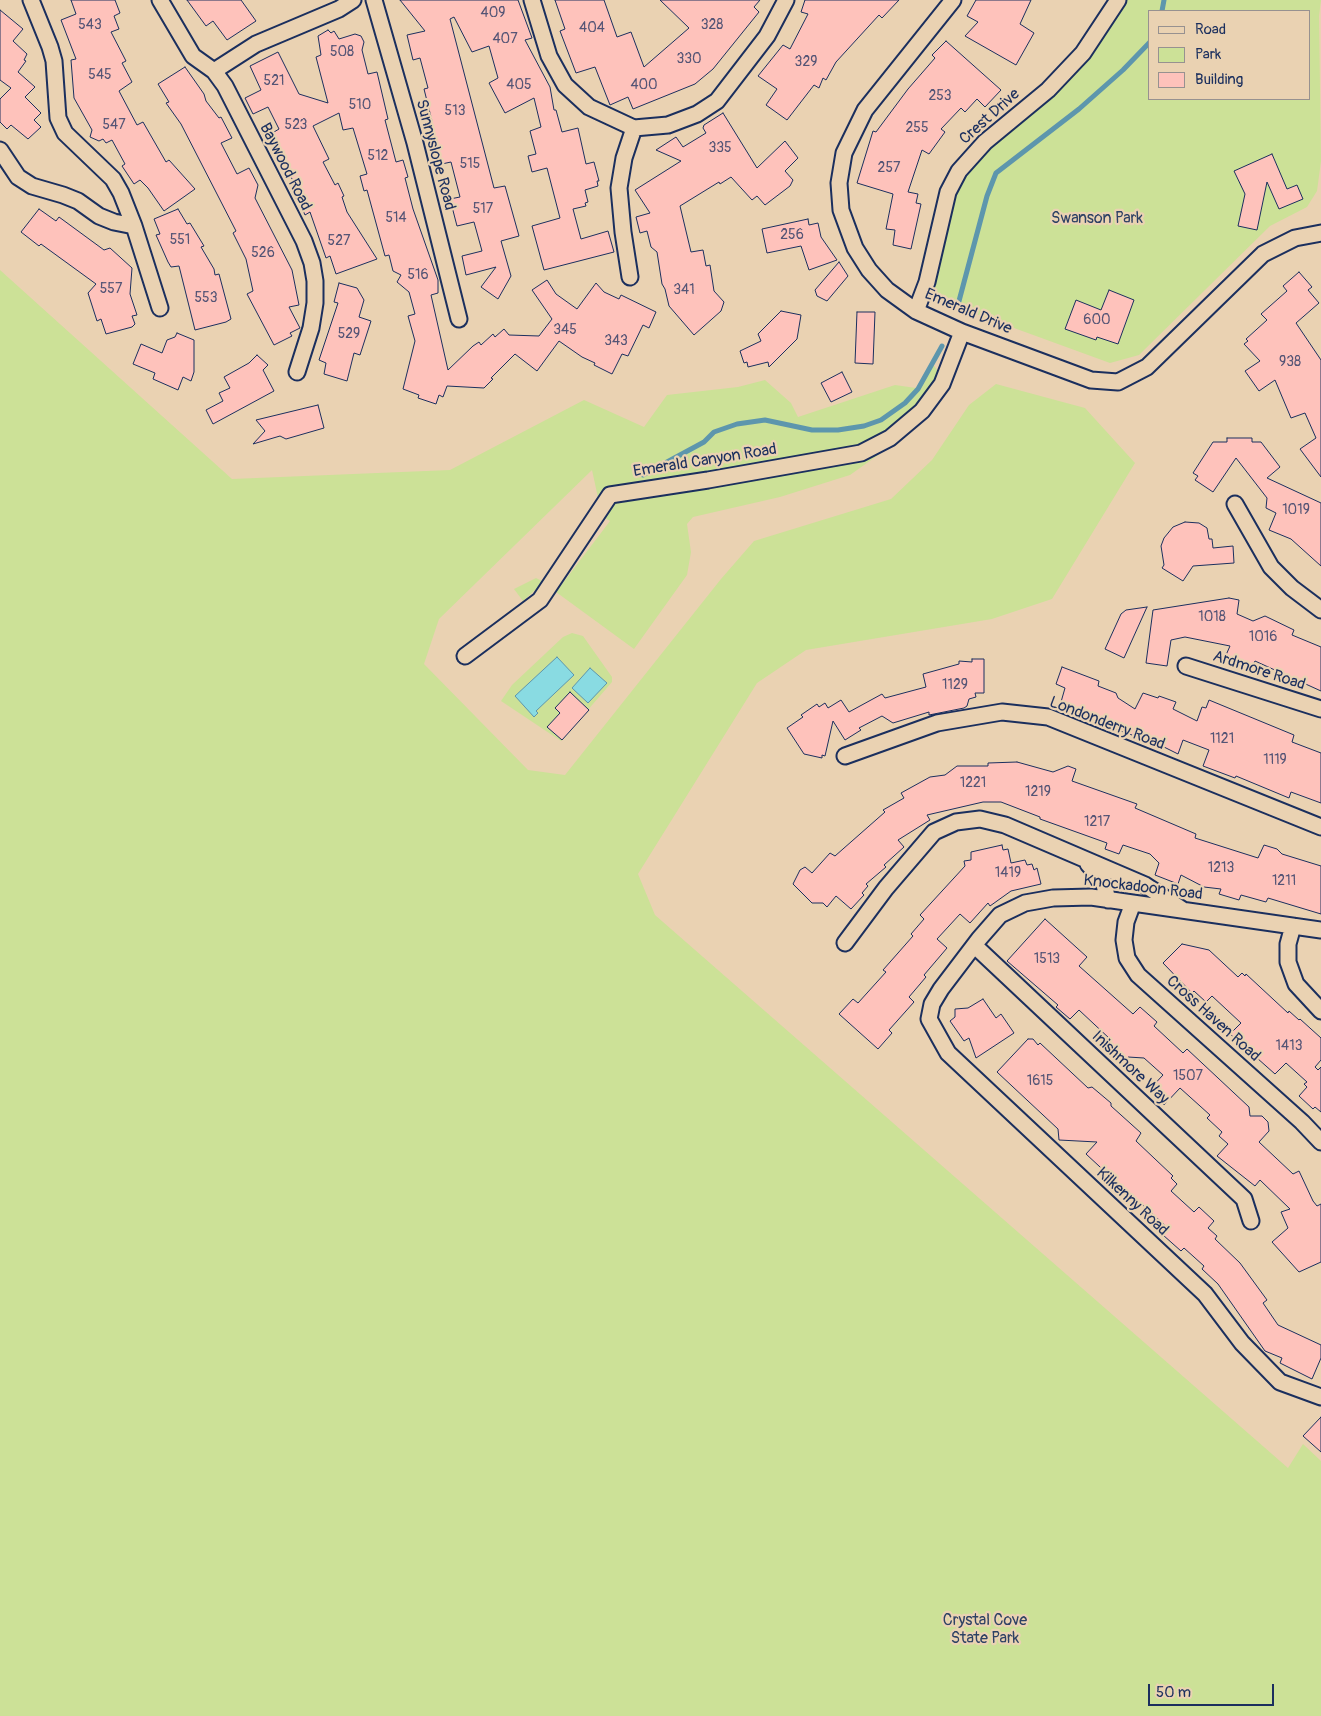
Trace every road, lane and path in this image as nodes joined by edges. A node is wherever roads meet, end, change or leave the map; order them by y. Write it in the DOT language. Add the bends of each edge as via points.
graph roads {
  1 [pos="31,0"];
  2 [pos="160,0"];
  3 [pos="353,0"];
  4 [pos="374,0"];
  5 [pos="532,0"];
  6 [pos="786,0"];
  7 [pos="953,0"];
  8 [pos="1118,0"];
  9 [pos="214,71"];
  10 [pos="634,128"];
  11 [pos="0,150"];
  12 [pos="134,226"];
  13 [pos="1321,233"];
  14 [pos="630,277"];
  15 [pos="160,308"];
  16 [pos="916,310"];
  17 [pos="459,319"];
  18 [pos="962,332"];
  19 [pos="297,372"];
  20 [pos="1235,504"];
  21 [pos="1321,610"];
  22 [pos="465,656"];
  23 [pos="1186,666"];
  24 [pos="1321,709"];
  25 [pos="845,756"];
  26 [pos="1321,827"];
  27 [pos="1085,861"];
  28 [pos="1108,900"];
  29 [pos="1133,903"];
  30 [pos="1184,911"];
  31 [pos="1292,926"];
  32 [pos="1321,930"];
  33 [pos="845,943"];
  34 [pos="975,946"];
  35 [pos="1321,1011"];
  36 [pos="929,1019"];
  37 [pos="1321,1142"];
  38 [pos="1251,1222"];
  39 [pos="1321,1397"];
  1 -- 12 [label="street" via="54,61 58,118 65,133 113,179"];
  2 -- 9 [label="street, Baywood Road" via="193,56"];
  3 -- 9 [label="street" via="340,9 256,44"];
  4 -- 17 [label="street, Sunnyslope Road" via="415,143"];
  5 -- 10 [label="street" via="549,56 565,85 589,107"];
  6 -- 10 [label="street" via="767,36 717,101 697,114 668,125"];
  7 -- 16 [label="street, Emerald Drive" via="864,110 844,153 839,183 841,210 855,248 887,290"];
  8 -- 16 [label="street, Crest Drive" via="1083,53 1048,90 984,142 959,170 948,192 927,282"];
  9 -- 19 [label="street, Baywood Road" via="262,159 312,263 315,303"];
  10 -- 14 [label="street" via="619,188"];
  11 -- 12 [label="street" via="18,177 32,186 63,195 106,219"];
  12 -- 15 [label="street"];
  13 -- 18 [label="street, Emerald Drive" via="1295,238 1263,254 1147,368 1118,382 1091,380"];
  16 -- 18 [label="street, Emerald Drive"];
  18 -- 22 [label="street, Emerald Canyon Road" via="942,384 922,411 890,438 861,453 610,495 540,600"];
  20 -- 21 [label="street" via="1271,567"];
  23 -- 24 [label="street, Ardmore Road"];
  25 -- 26 [label="street, Londonderry Road" via="937,723 1002,712 1048,717"];
  27 -- 28 [label="street" via="1103,881"];
  27 -- 30 [label="street" via="1145,885"];
  27 -- 33 [label="street" via="1004,825 980,818 956,822 934,832"];
  28 -- 29 [label="street, Knockadoon Road"];
  28 -- 34 [label="street, Knockadoon Road" via="1053,898 1025,903 1000,914"];
  29 -- 30 [label="street, Knockadoon Road"];
  29 -- 37 [label="street, Cross Haven Road" via="1124,940 1126,958 1138,975"];
  30 -- 31 [label="street, Knockadoon Road"];
  31 -- 32 [label="street, Knockadoon Road"];
  31 -- 35 [label="street" via="1288,962 1296,984"];
  34 -- 36 [label="street, Knockadoon Road" via="941,989 932,1004"];
  34 -- 38 [label="street, Inishmore Way" via="1244,1199"];
  36 -- 39 [label="street, Kilkenny Road" via="948,1054 1205,1294 1242,1343 1280,1382"];
}
